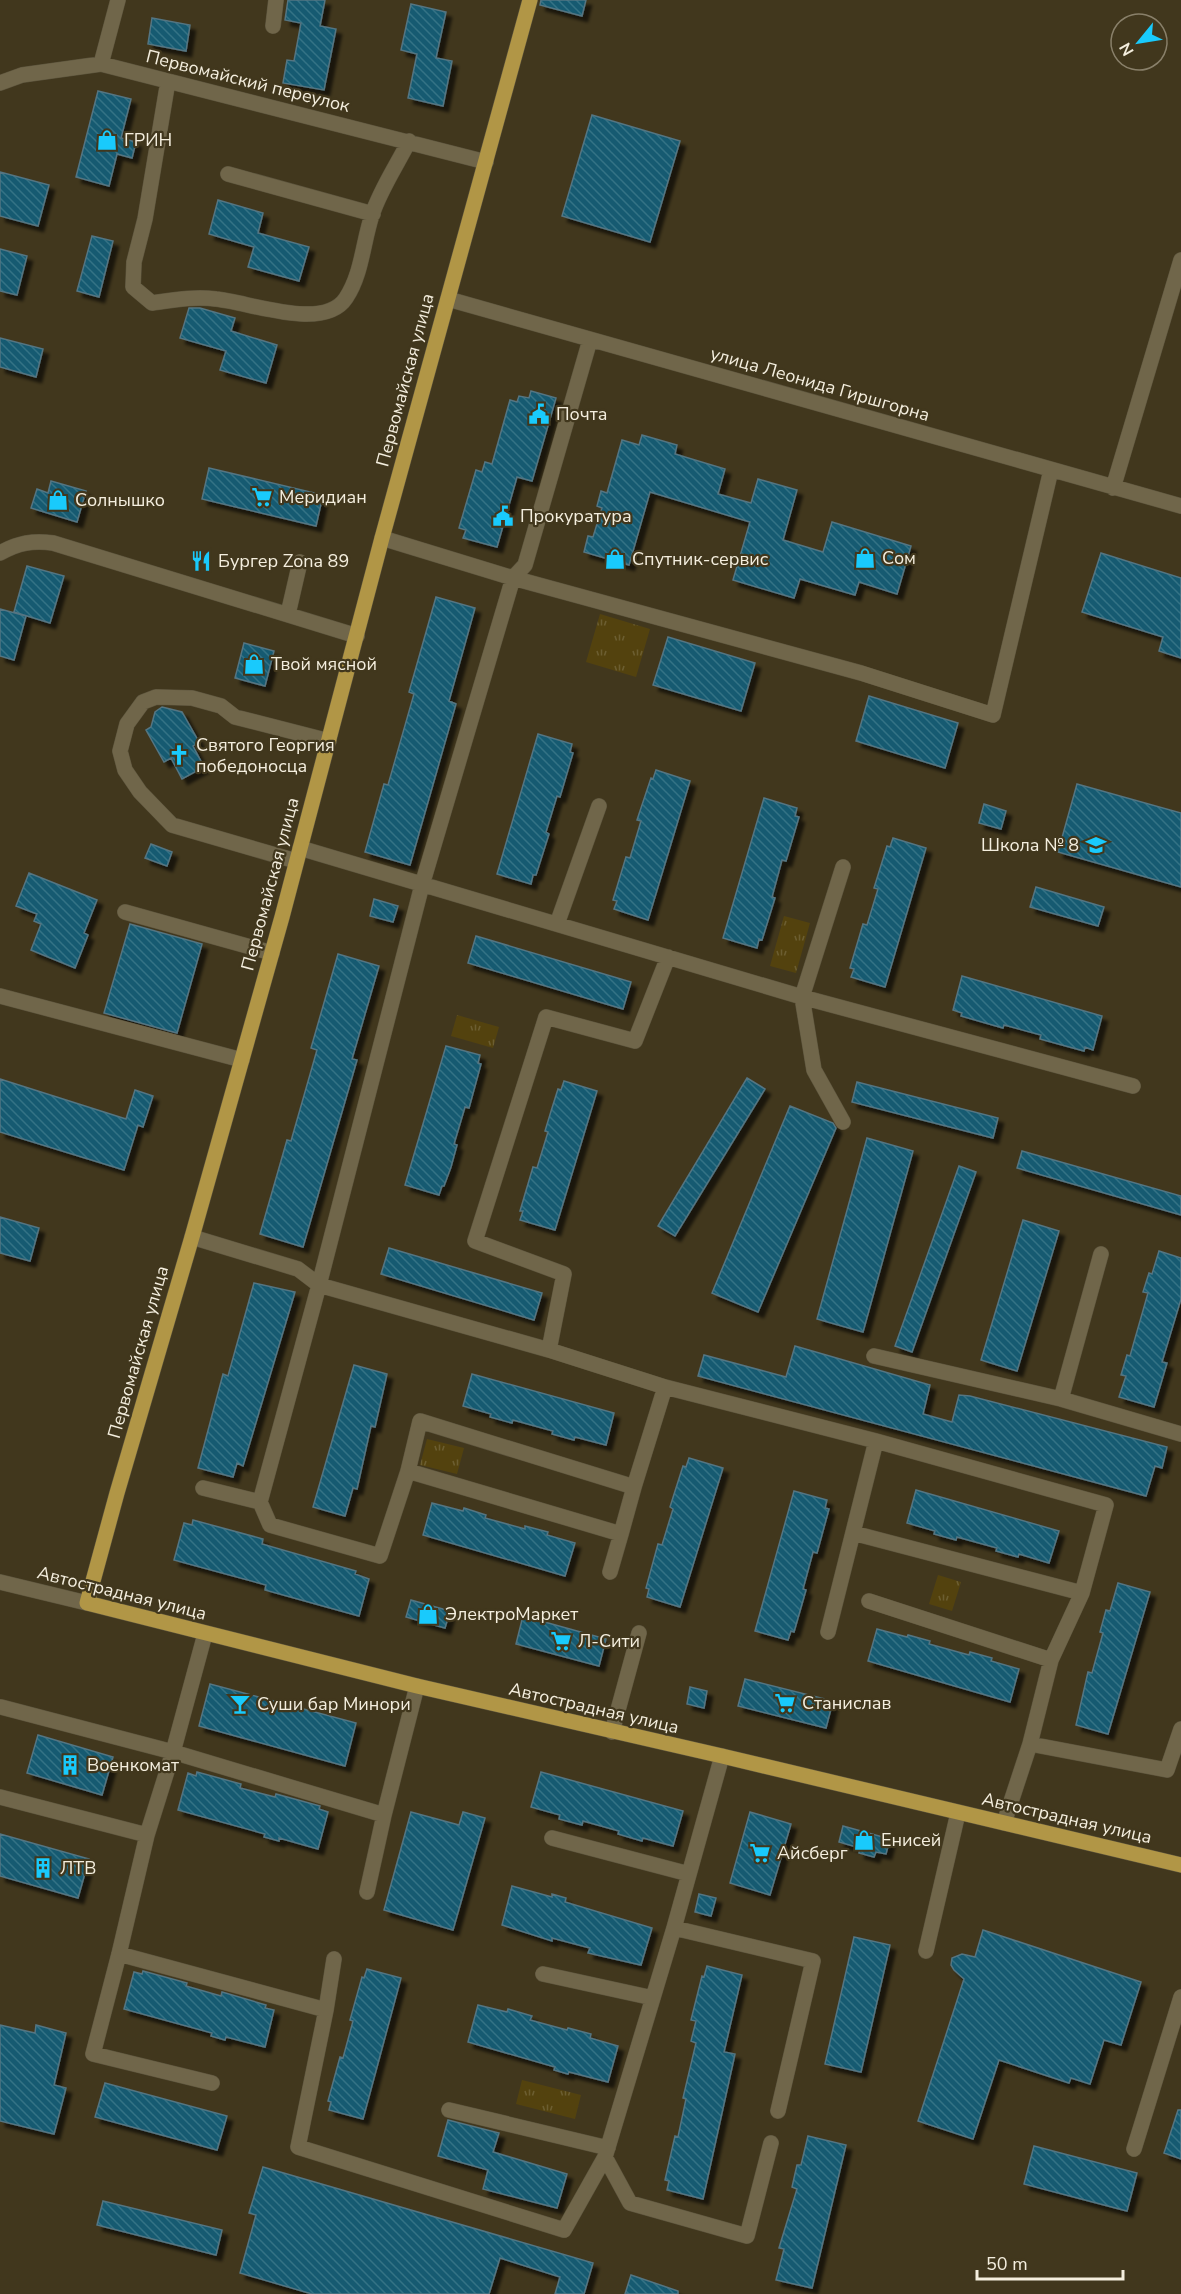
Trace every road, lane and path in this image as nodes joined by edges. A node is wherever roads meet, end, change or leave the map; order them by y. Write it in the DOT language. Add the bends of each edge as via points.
graph roads {
  1 [pos="118,0"];
  2 [pos="276,0"];
  3 [pos="530,0"];
  4 [pos="273,26"];
  5 [pos="101,64"];
  6 [pos="168,81"];
  7 [pos="0,82"];
  8 [pos="409,141"];
  9 [pos="486,162"];
  10 [pos="228,174"];
  11 [pos="372,213"];
  12 [pos="1181,260"];
  13 [pos="448,299"];
  14 [pos="590,340"];
  15 [pos="1051,470"];
  16 [pos="1113,488"];
  17 [pos="1181,506"];
  18 [pos="382,538"];
  19 [pos="0,553"];
  20 [pos="300,562"];
  21 [pos="513,578"];
  22 [pos="288,614"];
  23 [pos="357,636"];
  24 [pos="329,741"];
  25 [pos="599,806"];
  26 [pos="298,855"];
  27 [pos="843,867"];
  28 [pos="422,885"];
  29 [pos="125,912"];
  30 [pos="557,924"];
  31 [pos="272,952"];
  32 [pos="668,957"];
  33 [pos="0,996"];
  34 [pos="802,997"];
  35 [pos="242,1060"];
  36 [pos="1133,1086"];
  37 [pos="843,1122"];
  38 [pos="192,1237"];
  39 [pos="1101,1254"];
  40 [pos="319,1285"];
  41 [pos="549,1350"];
  42 [pos="874,1356"];
  43 [pos="664,1388"];
  44 [pos="1060,1399"];
  45 [pos="1181,1434"];
  46 [pos="876,1441"];
  47 [pos="408,1471"];
  48 [pos="634,1487"];
  49 [pos="203,1488"];
  50 [pos="260,1502"];
  51 [pos="853,1533"];
  52 [pos="621,1534"];
  53 [pos="610,1572"];
  54 [pos="0,1582"];
  55 [pos="1082,1593"];
  56 [pos="869,1601"];
  57 [pos="87,1604"];
  58 [pos="828,1632"];
  59 [pos="639,1633"];
  60 [pos="205,1634"];
  61 [pos="1051,1660"];
  62 [pos="417,1686"];
  63 [pos="1,1707"];
  64 [pos="1181,1729"];
  65 [pos="612,1732"];
  66 [pos="1030,1744"];
  67 [pos="173,1752"];
  68 [pos="722,1756"];
  69 [pos="0,1797"];
  70 [pos="958,1813"];
  71 [pos="384,1815"];
  72 [pos="1004,1823"];
  73 [pos="147,1835"];
  74 [pos="552,1838"];
  75 [pos="1181,1865"];
  76 [pos="689,1874"];
  77 [pos="367,1892"];
  78 [pos="674,1928"];
  79 [pos="926,1952"];
  80 [pos="119,1954"];
  81 [pos="334,1959"];
  82 [pos="543,1974"];
  83 [pos="1181,1997"];
  84 [pos="653,1998"];
  85 [pos="326,2010"];
  86 [pos="212,2083"];
  87 [pos="449,2110"];
  88 [pos="778,2111"];
  89 [pos="771,2143"];
  90 [pos="1134,2149"];
  91 [pos="607,2153"];
  1 -- 5 [label="street"];
  2 -- 4 [label="street"];
  3 -- 9 [label="main road, Первомайская улица"];
  5 -- 6 [label="street, Первомайский переулок"];
  5 -- 7 [label="street, Первомайский переулок" via="22,75"];
  6 -- 8 [label="street, Первомайский переулок"];
  6 -- 11 [label="street" via="134,262 133,288 152,303 216,298 286,312 318,314 338,308 358,271"];
  8 -- 9 [label="street, Первомайский переулок"];
  8 -- 11 [label="street"];
  9 -- 13 [label="main road, Первомайская улица"];
  10 -- 11 [label="street"];
  12 -- 16 [label="street"];
  13 -- 14 [label="street, улица Леонида Гиршгорна"];
  13 -- 18 [label="main road, Первомайская улица"];
  14 -- 15 [label="street, улица Леонида Гиршгорна"];
  14 -- 21 [label="street" via="525,565"];
  15 -- 16 [label="street, улица Леонида Гиршгорна"];
  15 -- 21 [label="street" via="993,716 795,654"];
  16 -- 17 [label="street, улица Леонида Гиршгорна"];
  18 -- 21 [label="street"];
  18 -- 23 [label="main road, Первомайская улица"];
  19 -- 22 [label="street" via="21,543 53,543"];
  20 -- 22 [label="street"];
  21 -- 28 [label="street"];
  22 -- 23 [label="street"];
  23 -- 24 [label="main road, Первомайская улица"];
  24 -- 26 [label="main road, Первомайская улица"];
  24 -- 26 [label="street" via="235,717 221,706 202,701 156,697 143,702 127,724 120,751 124,770 171,825"];
  25 -- 30 [label="street"];
  26 -- 28 [label="street"];
  26 -- 31 [label="main road, Первомайская улица"];
  27 -- 34 [label="street"];
  28 -- 30 [label="street"];
  28 -- 40 [label="street"];
  29 -- 31 [label="street"];
  30 -- 32 [label="street"];
  31 -- 35 [label="main road, Первомайская улица"];
  32 -- 34 [label="street"];
  32 -- 41 [label="street" via="635,1041 546,1017 476,1241 564,1274"];
  33 -- 35 [label="street"];
  34 -- 36 [label="street"];
  34 -- 37 [label="street" via="814,1070"];
  35 -- 38 [label="main road, Первомайская улица"];
  38 -- 40 [label="street" via="298,1269"];
  38 -- 57 [label="main road, Первомайская улица"];
  39 -- 44 [label="street"];
  40 -- 41 [label="street"];
  40 -- 50 [label="street"];
  41 -- 43 [label="street"];
  42 -- 44 [label="street"];
  43 -- 46 [label="street"];
  43 -- 48 [label="street"];
  44 -- 45 [label="street"];
  46 -- 51 [label="street"];
  46 -- 55 [label="street" via="1107,1505"];
  47 -- 48 [label="street" via="420,1421"];
  47 -- 50 [label="street" via="380,1556 270,1525"];
  47 -- 52 [label="street"];
  48 -- 52 [label="street"];
  49 -- 50 [label="street"];
  51 -- 55 [label="street"];
  51 -- 58 [label="street"];
  52 -- 53 [label="street"];
  54 -- 57 [label="street, Автострадная улица"];
  55 -- 61 [label="street"];
  56 -- 61 [label="street"];
  57 -- 60 [label="main road, Автострадная улица"];
  59 -- 65 [label="street"];
  60 -- 62 [label="main road, Автострадная улица"];
  60 -- 67 [label="street"];
  61 -- 66 [label="street"];
  62 -- 65 [label="main road, Автострадная улица"];
  62 -- 71 [label="street"];
  63 -- 67 [label="street"];
  64 -- 66 [label="street" via="1167,1770"];
  65 -- 68 [label="main road, Автострадная улица"];
  66 -- 72 [label="street"];
  67 -- 71 [label="street"];
  67 -- 73 [label="street"];
  68 -- 70 [label="main road, Автострадная улица"];
  68 -- 76 [label="street"];
  69 -- 73 [label="street"];
  70 -- 72 [label="main road, Автострадная улица"];
  70 -- 79 [label="street"];
  71 -- 77 [label="street"];
  72 -- 75 [label="main road, Автострадная улица"];
  73 -- 80 [label="street"];
  74 -- 76 [label="street"];
  76 -- 78 [label="street"];
  78 -- 84 [label="street"];
  78 -- 88 [label="street" via="813,1961"];
  80 -- 85 [label="street"];
  80 -- 86 [label="street" via="93,2054"];
  81 -- 85 [label="street"];
  82 -- 84 [label="street"];
  83 -- 90 [label="street"];
  84 -- 91 [label="street"];
  85 -- 91 [label="street" via="298,2148 564,2230"];
  87 -- 91 [label="street"];
  89 -- 91 [label="street" via="747,2236 630,2203"];
}
